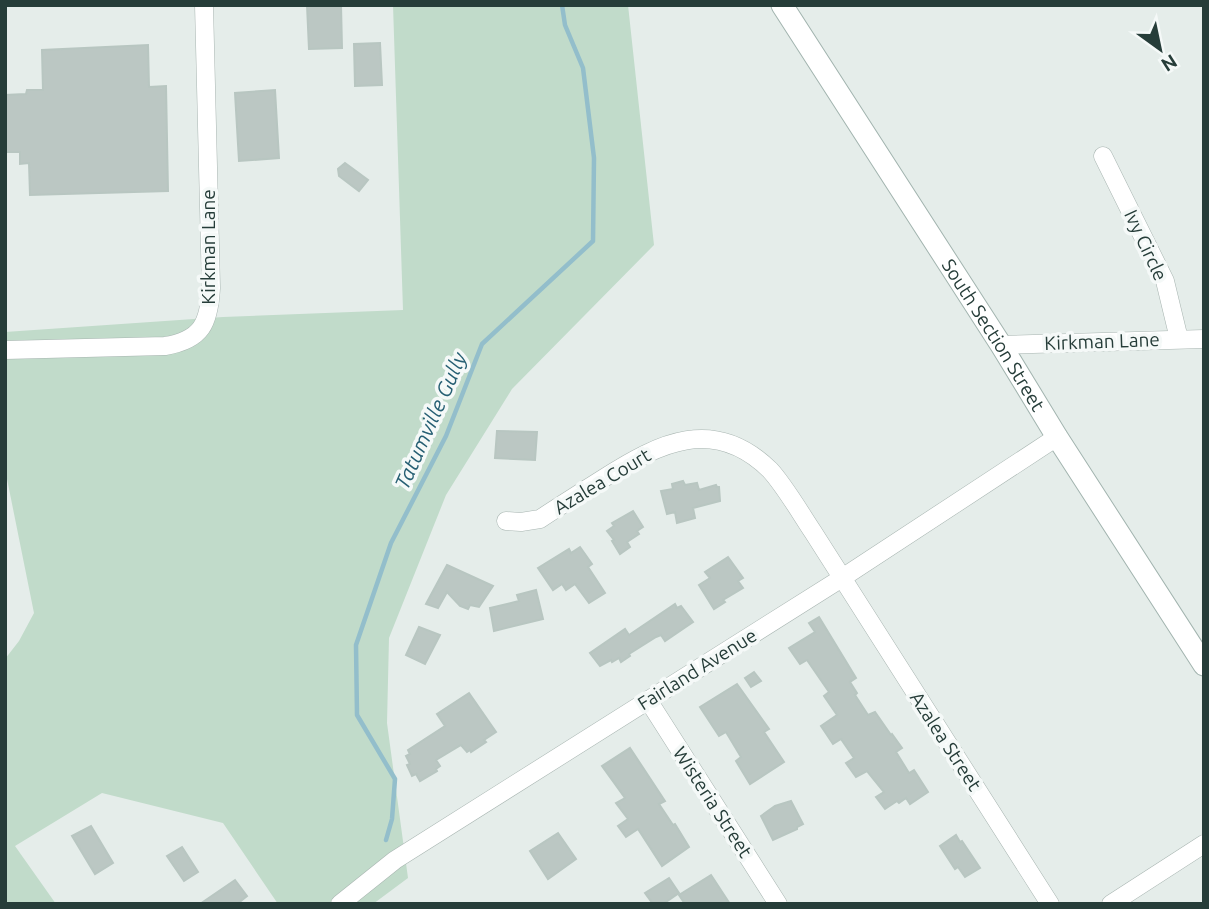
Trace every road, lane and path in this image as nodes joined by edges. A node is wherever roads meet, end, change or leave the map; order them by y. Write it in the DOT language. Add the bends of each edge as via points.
graph roads {
  1 [pos="204,5"];
  2 [pos="782,5"];
  3 [pos="1103,156"];
  4 [pos="1179,339"];
  5 [pos="1204,339"];
  6 [pos="1001,345"];
  7 [pos="5,350"];
  8 [pos="1057,437"];
  9 [pos="506,521"];
  10 [pos="842,578"];
  11 [pos="1204,665"];
  12 [pos="648,700"];
  13 [pos="1204,844"];
  14 [pos="341,904"];
  15 [pos="779,904"];
  16 [pos="1050,904"];
  17 [pos="1111,904"];
  1 -- 7 [label="street, Kirkman Lane" via="211,288 201,330 186,341 165,346"];
  2 -- 6 [label="street, South Section Street"];
  3 -- 4 [label="street, Ivy Circle" via="1164,281"];
  4 -- 5 [label="street, Kirkman Lane"];
  4 -- 6 [label="street, Kirkman Lane"];
  6 -- 8 [label="street, South Section Street"];
  8 -- 10 [label="street, Fairland Avenue"];
  8 -- 11 [label="street, South Section Street"];
  9 -- 10 [label="street, Azalea Court" via="540,519 661,446 680,440 712,440 745,450 772,472"];
  10 -- 12 [label="street, Fairland Avenue"];
  10 -- 16 [label="street, Azalea Street"];
  12 -- 14 [label="street, Fairland Avenue" via="395,860"];
  12 -- 15 [label="street, Wisteria Street"];
  13 -- 17 [label="street"];
}
